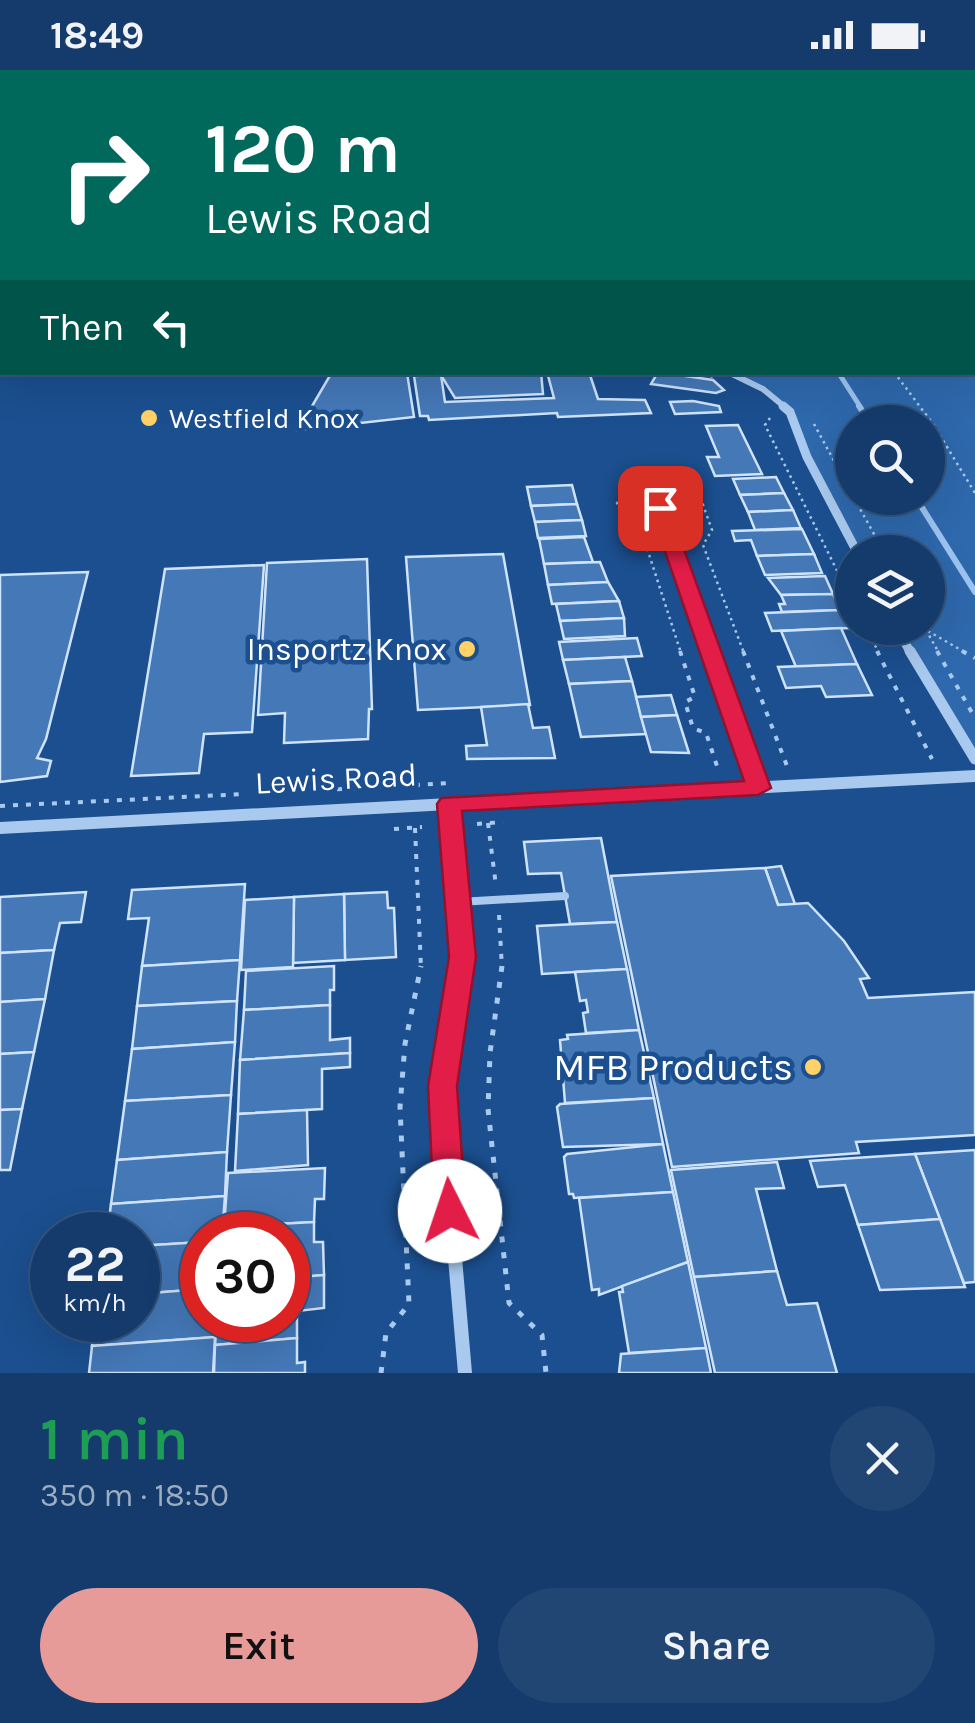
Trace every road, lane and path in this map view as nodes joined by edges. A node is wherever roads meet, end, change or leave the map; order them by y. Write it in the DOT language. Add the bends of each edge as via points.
graph roads {
  1 [pos="897,375"];
  2 [pos="727,377"];
  3 [pos="772,412"];
  4 [pos="975,493"];
  5 [pos="660,508"];
  6 [pos="848,535"];
  7 [pos="835,566"];
  8 [pos="945,641"];
  9 [pos="875,645"];
  10 [pos="906,645"];
  11 [pos="934,645"];
  12 [pos="975,658"];
  13 [pos="975,718"];
  14 [pos="932,758"];
  15 [pos="975,759"];
  16 [pos="975,776"];
  17 [pos="458,783"];
  18 [pos="758,788"];
  19 [pos="307,791"];
  20 [pos="254,794"];
  21 [pos="449,804"];
  22 [pos="0,806"];
  23 [pos="503,822"];
  24 [pos="488,823"];
  25 [pos="477,824"];
  26 [pos="0,828"];
  27 [pos="394,829"];
  28 [pos="565,896"];
  29 [pos="497,900"];
  30 [pos="458,902"];
  31 [pos="382,1373"];
  32 [pos="465,1373"];
  33 [pos="546,1373"];
  1 -- 4 [label="path"];
  2 -- 6 [label="street" via="756,384 790,412"];
  3 -- 7 [label="path" via="765,425"];
  5 -- 18 [label="street"];
  8 -- 12 [label="path"];
  9 -- 14 [label="path"];
  10 -- 15 [label="street"];
  11 -- 13 [label="path"];
  16 -- 18 [label="street, Lewis Road"];
  17 -- 19 [label="path"];
  18 -- 21 [label="street, Lewis Road"];
  20 -- 22 [label="path"];
  21 -- 26 [label="street, Lewis Road"];
  21 -- 30 [label="street"];
  23 -- 24 [label="path"];
  24 -- 25 [label="path"];
  24 -- 29 [label="path"];
  27 -- 31 [label="path" via="419,827 422,945 400,1125 409,1304 386,1334"];
  28 -- 29 [label="lane"];
  29 -- 30 [label="lane"];
  29 -- 33 [label="path" via="502,956 488,1080 495,1175 510,1303 542,1335"];
  30 -- 32 [label="street" via="462,972 442,1109"];
}
